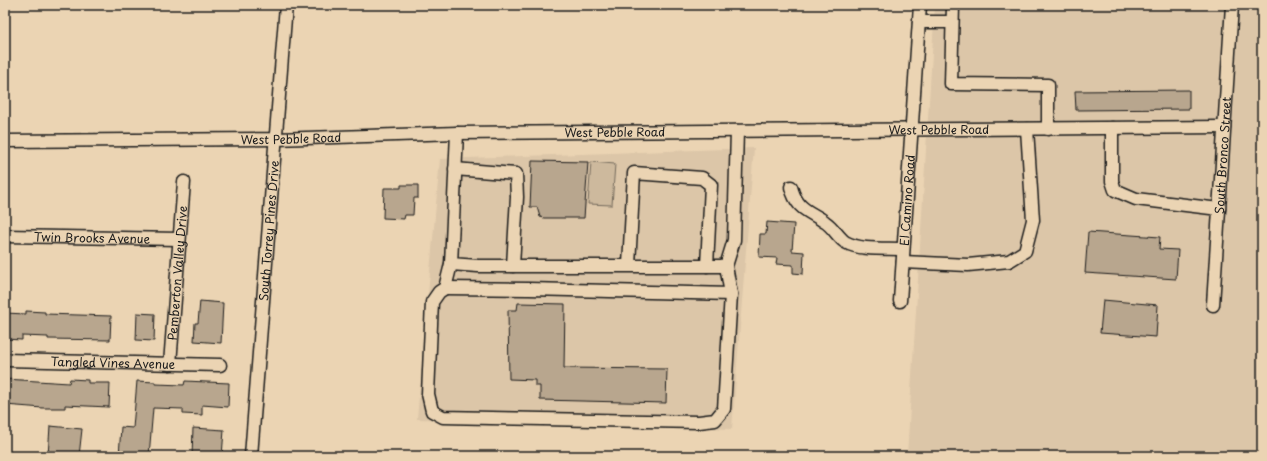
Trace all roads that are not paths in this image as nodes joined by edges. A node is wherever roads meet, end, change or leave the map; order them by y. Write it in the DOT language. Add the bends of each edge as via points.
graph roads {
  1 [pos="286,5"];
  2 [pos="920,5"];
  3 [pos="953,5"];
  4 [pos="1232,5"];
  5 [pos="919,22"];
  6 [pos="952,22"];
  7 [pos="1224,127"];
  8 [pos="1048,128"];
  9 [pos="1112,128"];
  10 [pos="1027,129"];
  11 [pos="912,130"];
  12 [pos="738,131"];
  13 [pos="457,133"];
  14 [pos="276,139"];
  15 [pos="5,141"];
  16 [pos="456,168"];
  17 [pos="184,182"];
  18 [pos="791,187"];
  19 [pos="1219,209"];
  20 [pos="5,236"];
  21 [pos="179,238"];
  22 [pos="903,249"];
  23 [pos="902,262"];
  24 [pos="451,264"];
  25 [pos="629,265"];
  26 [pos="513,266"];
  27 [pos="707,266"];
  28 [pos="726,266"];
  29 [pos="444,288"];
  30 [pos="731,294"];
  31 [pos="900,301"];
  32 [pos="1213,305"];
  33 [pos="5,360"];
  34 [pos="170,364"];
  35 [pos="220,365"];
  36 [pos="252,456"];
  1 -- 14 [label="street, South Torrey Pines Drive"];
  2 -- 5 [label="street, El Camino Road"];
  3 -- 6 [label="street"];
  4 -- 7 [label="street, South Bronco Street"];
  5 -- 6 [label="street"];
  5 -- 11 [label="street, El Camino Road"];
  6 -- 8 [label="street" via="951,84 1048,85"];
  7 -- 9 [label="street, West Pebble Road"];
  7 -- 19 [label="street, South Bronco Street"];
  8 -- 9 [label="street, West Pebble Road"];
  8 -- 10 [label="street, West Pebble Road"];
  9 -- 19 [label="street" via="1112,181 1115,190 1136,199"];
  10 -- 11 [label="street, West Pebble Road"];
  10 -- 23 [label="street" via="1033,220 1025,251 1009,261 968,265"];
  11 -- 12 [label="street, West Pebble Road"];
  11 -- 22 [label="street, El Camino Road"];
  12 -- 13 [label="street, West Pebble Road"];
  12 -- 28 [label="street" via="734,240"];
  13 -- 14 [label="street, West Pebble Road"];
  13 -- 16 [label="street"];
  14 -- 15 [label="street, West Pebble Road"];
  14 -- 36 [label="street, South Torrey Pines Drive"];
  16 -- 24 [label="street"];
  16 -- 26 [label="street" via="516,174"];
  17 -- 21 [label="street, Pemberton Valley Drive"];
  18 -- 22 [label="street" via="794,199 808,214 826,223 845,242 860,246"];
  19 -- 32 [label="street, South Bronco Street"];
  20 -- 21 [label="street, Twin Brooks Avenue"];
  21 -- 34 [label="street, Pemberton Valley Drive"];
  22 -- 23 [label="street, El Camino Road"];
  23 -- 31 [label="street, El Camino Road"];
  24 -- 26 [label="street"];
  24 -- 29 [label="street"];
  25 -- 26 [label="street"];
  25 -- 27 [label="street"];
  25 -- 27 [label="street" via="634,173 702,178 711,185"];
  27 -- 28 [label="street"];
  28 -- 30 [label="street"];
  29 -- 30 [label="street"];
  29 -- 30 [label="street" via="432,302 428,394 432,411 443,417 699,422 715,420 724,409"];
  33 -- 34 [label="street, Tangled Vines Avenue"];
  34 -- 35 [label="street, Tangled Vines Avenue"];
}
